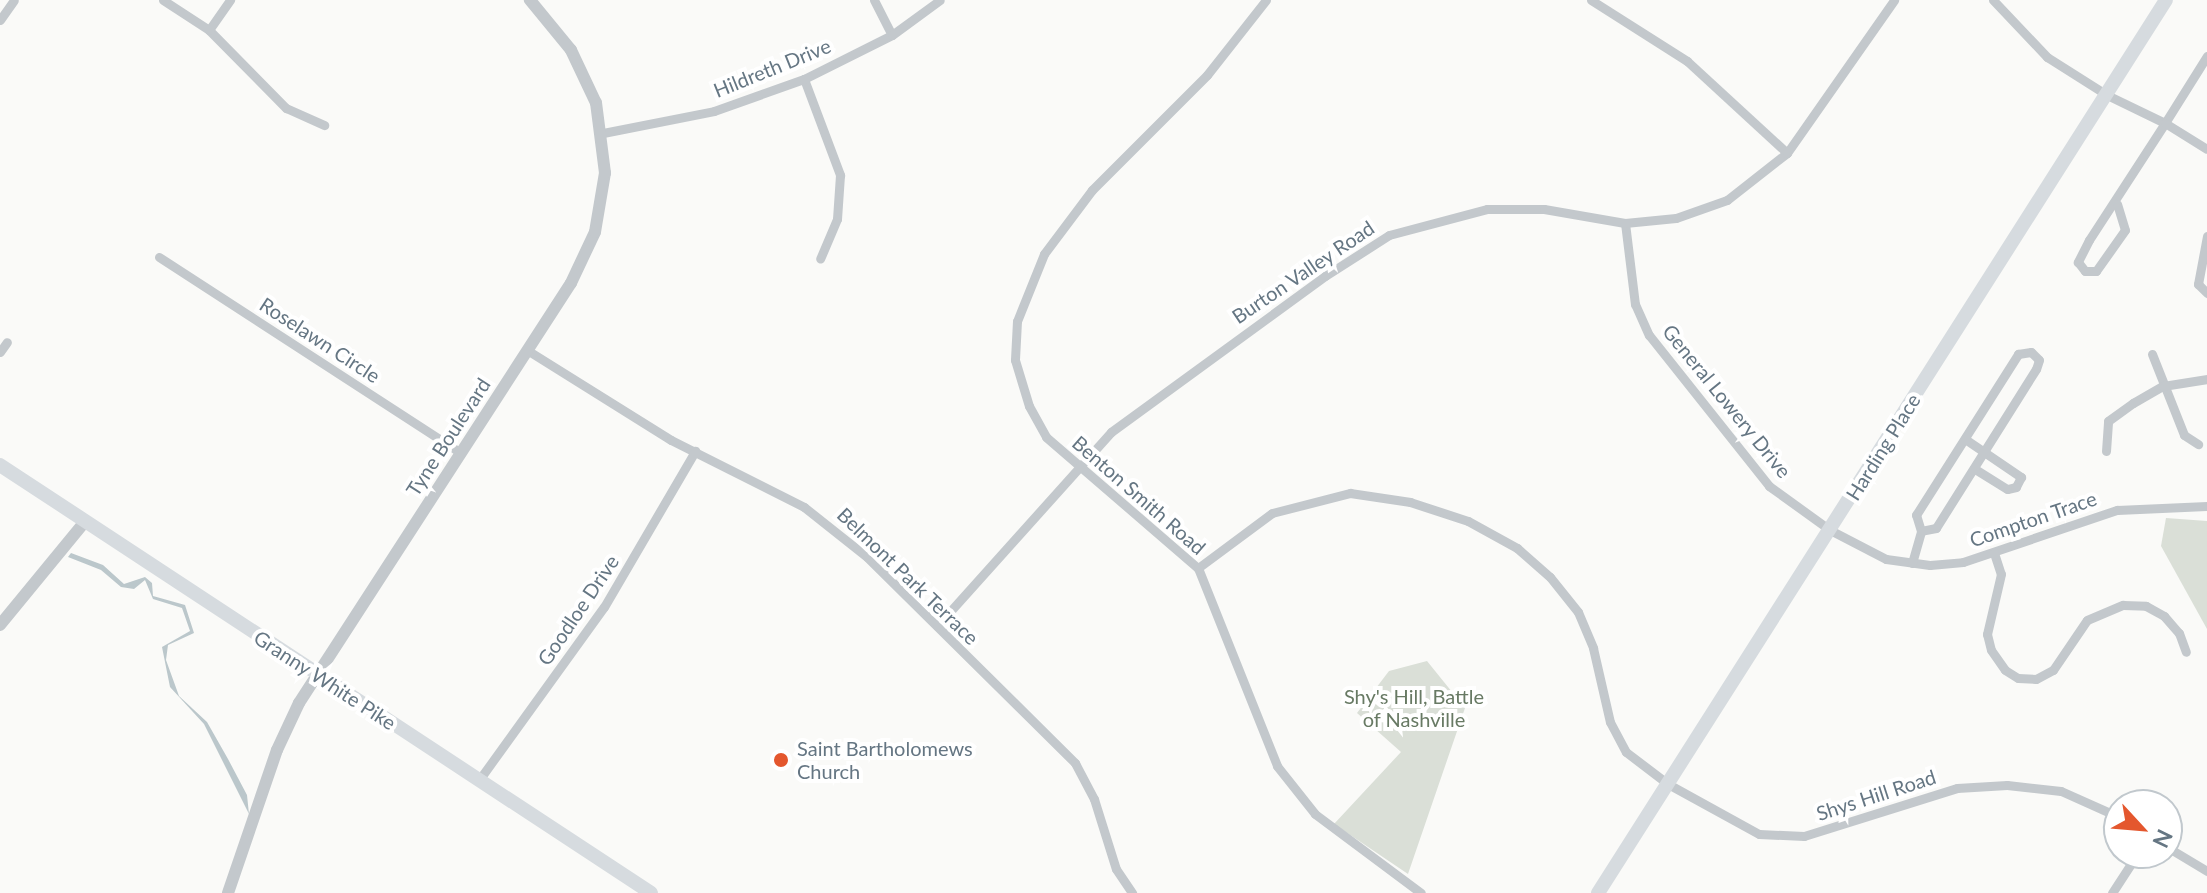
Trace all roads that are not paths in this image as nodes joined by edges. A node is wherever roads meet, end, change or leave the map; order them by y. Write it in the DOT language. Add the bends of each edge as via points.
graph roads {
  1 [pos="14,0"];
  2 [pos="163,0"];
  3 [pos="230,0"];
  4 [pos="530,0"];
  5 [pos="874,0"];
  6 [pos="940,0"];
  7 [pos="1266,0"];
  8 [pos="1591,0"];
  9 [pos="1894,0"];
  10 [pos="1993,0"];
  11 [pos="2166,0"];
  12 [pos="0,20"];
  13 [pos="209,30"];
  14 [pos="892,35"];
  15 [pos="2207,56"];
  16 [pos="804,79"];
  17 [pos="2107,95"];
  18 [pos="2165,123"];
  19 [pos="324,125"];
  20 [pos="603,133"];
  21 [pos="2207,149"];
  22 [pos="1787,153"];
  23 [pos="2117,204"];
  24 [pos="1625,223"];
  25 [pos="2207,236"];
  26 [pos="159,257"];
  27 [pos="820,259"];
  28 [pos="2207,293"];
  29 [pos="7,342"];
  30 [pos="527,350"];
  31 [pos="0,352"];
  32 [pos="2152,354"];
  33 [pos="2207,379"];
  34 [pos="2163,386"];
  35 [pos="1965,439"];
  36 [pos="2198,444"];
  37 [pos="695,451"];
  38 [pos="1985,451"];
  39 [pos="2106,451"];
  40 [pos="461,453"];
  41 [pos="0,465"];
  42 [pos="1077,467"];
  43 [pos="1974,468"];
  44 [pos="2207,506"];
  45 [pos="83,524"];
  46 [pos="1830,530"];
  47 [pos="1921,531"];
  48 [pos="1994,553"];
  49 [pos="1912,563"];
  50 [pos="1198,568"];
  51 [pos="0,625"];
  52 [pos="937,626"];
  53 [pos="2186,652"];
  54 [pos="317,674"];
  55 [pos="479,780"];
  56 [pos="1668,784"];
  57 [pos="2103,810"];
  58 [pos="2183,857"];
  59 [pos="2128,869"];
  60 [pos="2207,871"];
  61 [pos="228,893"];
  62 [pos="651,893"];
  63 [pos="1132,893"];
  64 [pos="1421,893"];
  65 [pos="1598,893"];
  66 [pos="2112,893"];
  1 -- 12 [label="street"];
  2 -- 13 [label="street"];
  3 -- 13 [label="street"];
  4 -- 20 [label="street, Tyne Boulevard" via="579,63"];
  5 -- 14 [label="street"];
  6 -- 14 [label="street, Hildreth Drive"];
  7 -- 42 [label="street, Benton Smith Road" via="1207,75 1092,190 1044,254 1027,288 1017,321 1020,385 1046,437"];
  8 -- 22 [label="street" via="1687,61"];
  9 -- 22 [label="street, Burton Valley Road"];
  10 -- 17 [label="street" via="2047,57"];
  11 -- 17 [label="main road, Harding Place"];
  13 -- 19 [label="street" via="279,103"];
  14 -- 16 [label="street, Hildreth Drive"];
  15 -- 18 [label="street"];
  16 -- 20 [label="street, Hildreth Drive" via="714,111"];
  16 -- 27 [label="street" via="840,175 839,210"];
  17 -- 18 [label="street"];
  17 -- 46 [label="main road, Harding Place"];
  18 -- 21 [label="street"];
  18 -- 23 [label="street"];
  20 -- 30 [label="street, Tyne Boulevard" via="605,183 592,241"];
  22 -- 24 [label="street, Burton Valley Road" via="1727,200 1676,218"];
  23 -- 23 [label="street" via="2078,262 2085,271 2096,271 2125,230"];
  24 -- 42 [label="street, Burton Valley Road" via="1544,209 1487,209 1389,235 1185,375 1111,432"];
  24 -- 46 [label="street, General Lowery Drive" via="1635,304 1649,335 1769,486"];
  25 -- 28 [label="street" via="2198,284"];
  26 -- 40 [label="street, Roselawn Circle"];
  29 -- 31 [label="street"];
  30 -- 37 [label="street, Belmont Park Terrace"];
  30 -- 40 [label="street, Tyne Boulevard"];
  32 -- 34 [label="street"];
  33 -- 34 [label="street"];
  34 -- 36 [label="street" via="2184,435"];
  34 -- 39 [label="street" via="2108,421"];
  35 -- 38 [label="street"];
  35 -- 38 [label="street" via="2018,354 2031,352 2039,364"];
  35 -- 47 [label="street" via="1916,515"];
  37 -- 52 [label="street, Belmont Park Terrace" via="827,522"];
  37 -- 55 [label="street, Goodloe Drive" via="604,607"];
  38 -- 43 [label="street"];
  38 -- 43 [label="street" via="2017,469 2019,482 2007,489"];
  40 -- 54 [label="street, Tyne Boulevard"];
  41 -- 45 [label="main road, Granny White Pike"];
  42 -- 50 [label="street, Benton Smith Road"];
  42 -- 52 [label="street, Burton Valley Road"];
  43 -- 47 [label="street" via="1936,528"];
  44 -- 48 [label="street, Compton Trace" via="2117,510"];
  45 -- 51 [label="street"];
  45 -- 54 [label="main road, Granny White Pike"];
  46 -- 49 [label="street, Compton Trace" via="1886,559"];
  46 -- 56 [label="main road, Harding Place"];
  47 -- 49 [label="street"];
  48 -- 49 [label="street, Compton Trace" via="1963,562"];
  48 -- 53 [label="street" via="2001,574 1987,634 2005,670 2018,678 2036,679 2053,670 2087,620 2123,605 2146,606 2164,616"];
  50 -- 56 [label="street, Shys Hill Road" via="1272,513 1350,493 1410,502 1468,521 1517,548 1578,612 1593,648 1610,722 1626,752"];
  50 -- 64 [label="street, Benton Smith Road" via="1277,766 1315,814"];
  52 -- 63 [label="street, Belmont Park Terrace" via="1075,763 1094,799 1116,869"];
  54 -- 55 [label="main road, Granny White Pike"];
  54 -- 61 [label="street, Tyne Boulevard" via="280,741"];
  55 -- 62 [label="main road, Granny White Pike"];
  56 -- 57 [label="street, Shys Hill Road" via="1759,834 1816,833 1957,788 2007,785 2061,791"];
  56 -- 65 [label="main road, Harding Place"];
  58 -- 60 [label="street"];
  59 -- 66 [label="street"];
}
